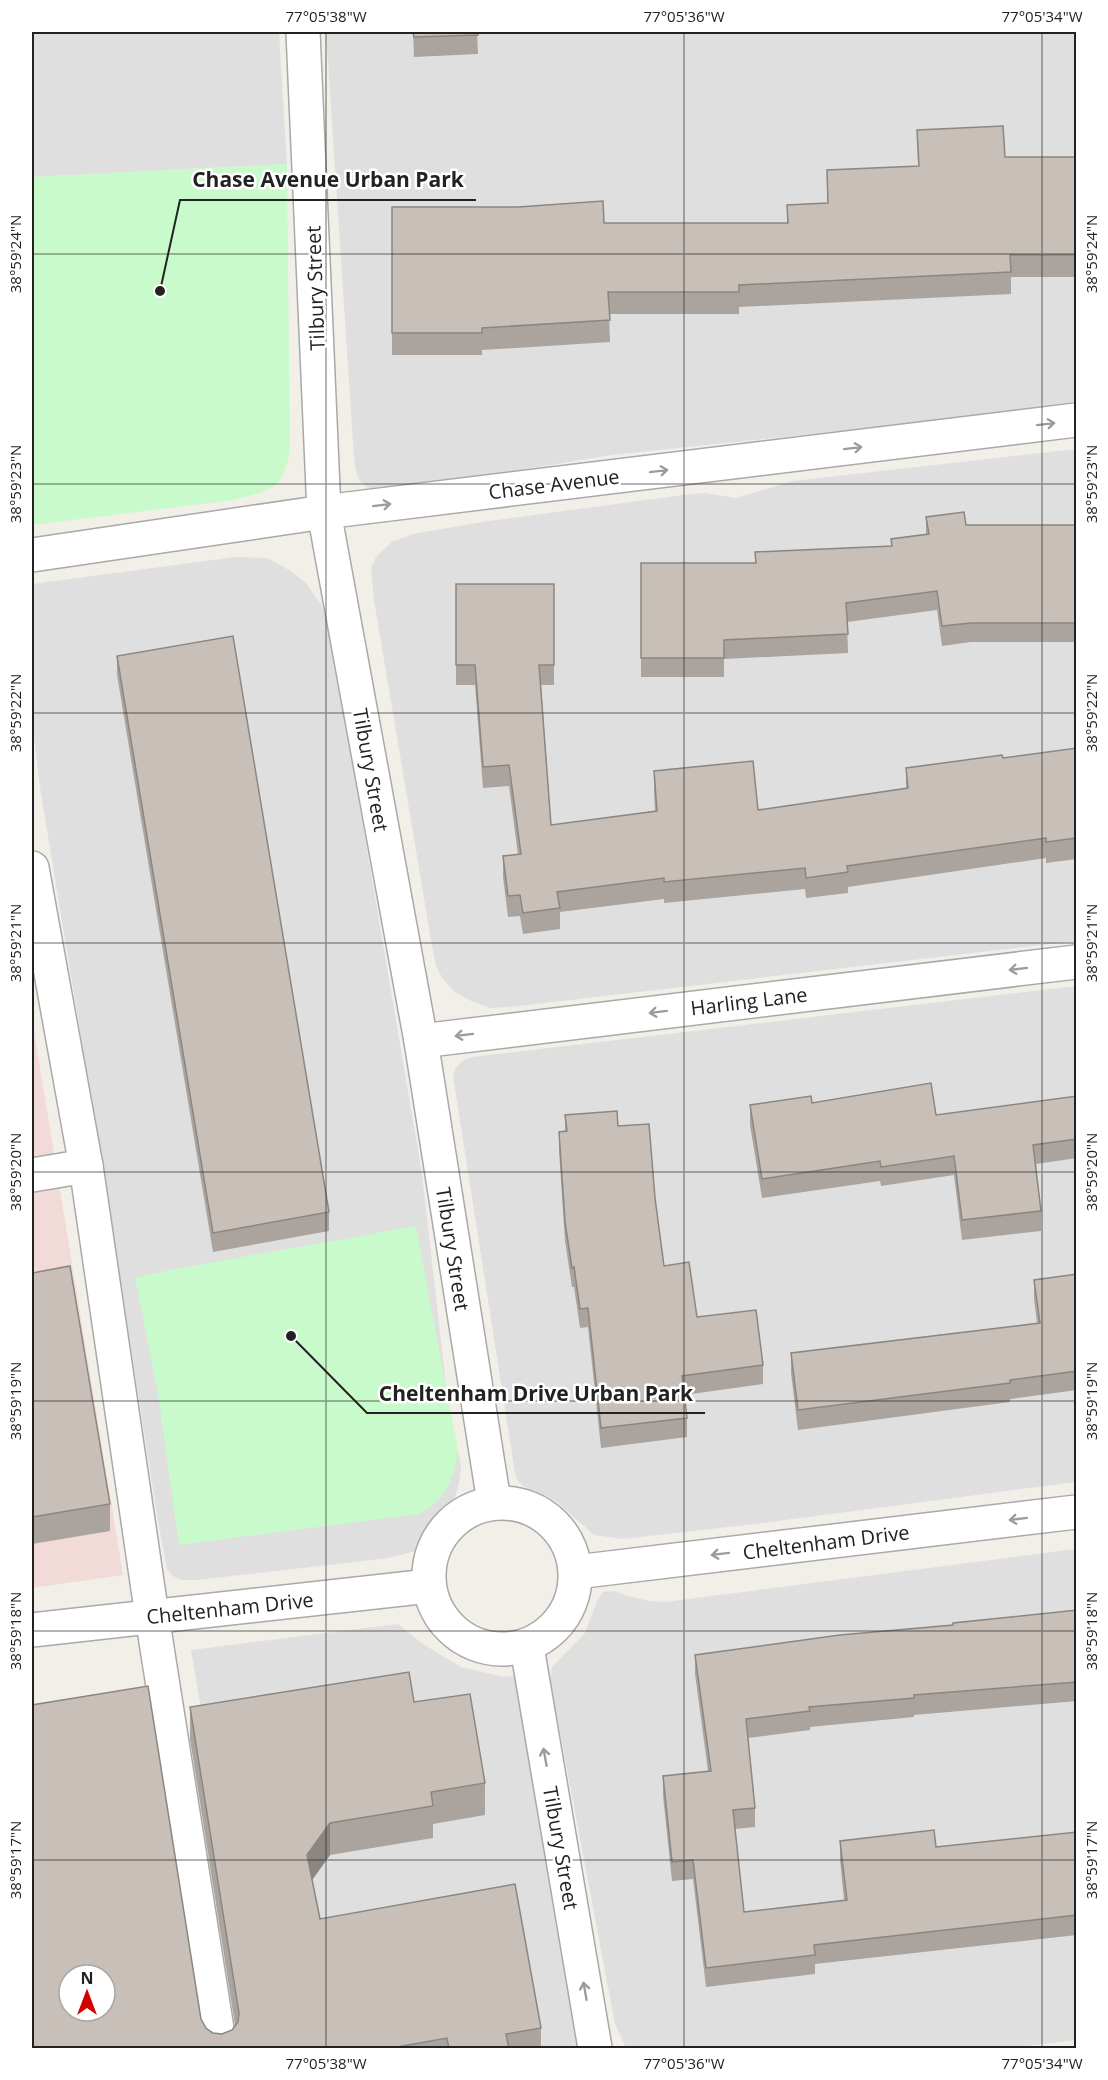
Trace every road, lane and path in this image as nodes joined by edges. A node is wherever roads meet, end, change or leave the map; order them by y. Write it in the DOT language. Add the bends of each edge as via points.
graph roads {
  1 [pos="303,32"];
  2 [pos="1077,420"];
  3 [pos="324,512"];
  4 [pos="32,555"];
  5 [pos="32,867"];
  6 [pos="1077,962"];
  7 [pos="421,1041"];
  8 [pos="86,1166"];
  9 [pos="32,1175"];
  10 [pos="494,1502"];
  11 [pos="1077,1512"];
  12 [pos="576,1572"];
  13 [pos="429,1586"];
  14 [pos="152,1616"];
  15 [pos="32,1630"];
  16 [pos="526,1647"];
  17 [pos="220,2049"];
  18 [pos="595,2049"];
  1 -- 3 [label="street, Tilbury Street"];
  3 -- 2 [label="street, Chase Avenue, one-way"];
  3 -- 4 [label="street, Chase Avenue"];
  3 -- 7 [label="street, Tilbury Street"];
  5 -- 8 [label="street"];
  6 -- 7 [label="street, Harling Lane, one-way"];
  7 -- 10 [label="street, Tilbury Street"];
  8 -- 9 [label="street"];
  8 -- 14 [label="street"];
  10 -- 12 [label="street" via="535,1510 555,1525 570,1546"];
  10 -- 13 [label="street" via="452,1521 435,1544"];
  11 -- 12 [label="street, Cheltenham Drive, one-way"];
  12 -- 16 [label="street" via="573,1596 556,1625"];
  13 -- 14 [label="street, Cheltenham Drive"];
  13 -- 16 [label="street" via="439,1614 454,1632 487,1648"];
  14 -- 15 [label="street, Cheltenham Drive"];
  14 -- 17 [label="street"];
  18 -- 16 [label="street, Tilbury Street, one-way"];
}
